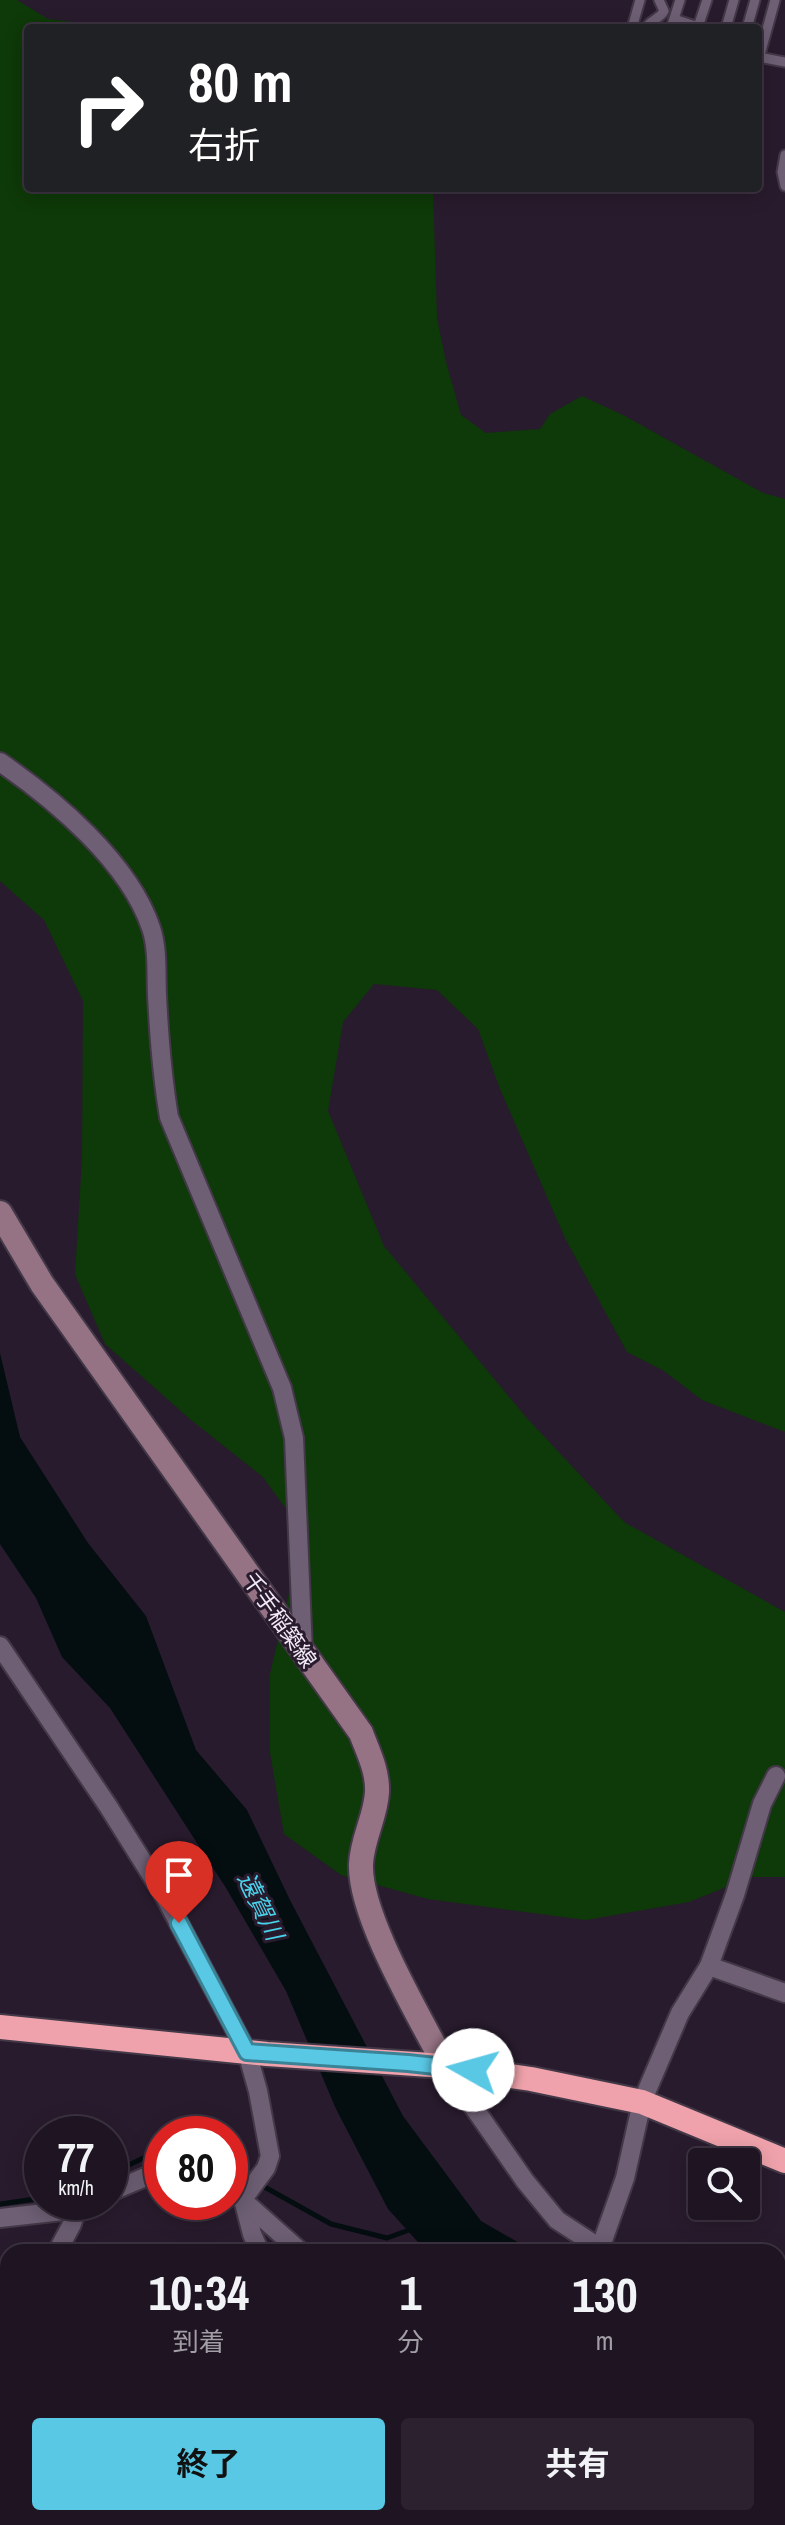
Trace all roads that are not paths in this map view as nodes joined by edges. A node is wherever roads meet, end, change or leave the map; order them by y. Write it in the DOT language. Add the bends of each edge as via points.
graph roads {
  1 [pos="640,0"];
  2 [pos="659,0"];
  3 [pos="680,0"];
  4 [pos="707,0"];
  5 [pos="734,0"];
  6 [pos="755,0"];
  7 [pos="775,0"];
  8 [pos="633,24"];
  9 [pos="648,24"];
  10 [pos="673,24"];
  11 [pos="699,24"];
  12 [pos="727,24"];
  13 [pos="748,24"];
  14 [pos="762,48"];
  15 [pos="762,59"];
  16 [pos="785,62"];
  17 [pos="785,155"];
  18 [pos="785,186"];
  19 [pos="0,762"];
  20 [pos="0,1213"];
  21 [pos="0,1646"];
  22 [pos="303,1652"];
  23 [pos="776,1776"];
  24 [pos="709,1966"];
  25 [pos="785,1993"];
  26 [pos="0,2027"];
  27 [pos="257,2053"];
  28 [pos="445,2066"];
  29 [pos="642,2102"];
  30 [pos="785,2161"];
  31 [pos="248,2184"];
  32 [pos="248,2204"];
  33 [pos="24,2215"];
  34 [pos="0,2218"];
  35 [pos="74,2220"];
  36 [pos="247,2220"];
  37 [pos="61,2244"];
  38 [pos="256,2244"];
  39 [pos="292,2244"];
  40 [pos="594,2244"];
  41 [pos="605,2244"];
  1 -- 8 [label="lane"];
  2 -- 9 [label="lane" via="664,11"];
  3 -- 10 [label="lane"];
  4 -- 11 [label="lane"];
  5 -- 12 [label="lane"];
  6 -- 13 [label="lane"];
  7 -- 14 [label="lane"];
  15 -- 16 [label="lane"];
  17 -- 18 [label="lane"];
  19 -- 22 [label="street" via="72,818 135,894 152,929 169,1117 282,1388 294,1438"];
  20 -- 22 [label="main road, 千手稲築線" via="42,1284"];
  21 -- 27 [label="street" via="108,1806"];
  22 -- 28 [label="main road, 千手稲築線" via="361,1733 373,1764 377,1793 361,1865 368,1904"];
  23 -- 24 [label="street"];
  24 -- 25 [label="street"];
  24 -- 29 [label="street" via="680,2013"];
  26 -- 27 [label="highway"];
  27 -- 28 [label="highway"];
  27 -- 31 [label="street" via="270,2156 266,2168"];
  28 -- 29 [label="highway"];
  28 -- 40 [label="street" via="557,2220"];
  29 -- 30 [label="highway"];
  29 -- 41 [label="street"];
  32 -- 39 [label="street"];
  33 -- 34 [label="street"];
  35 -- 37 [label="street"];
  36 -- 38 [label="street"];
}
